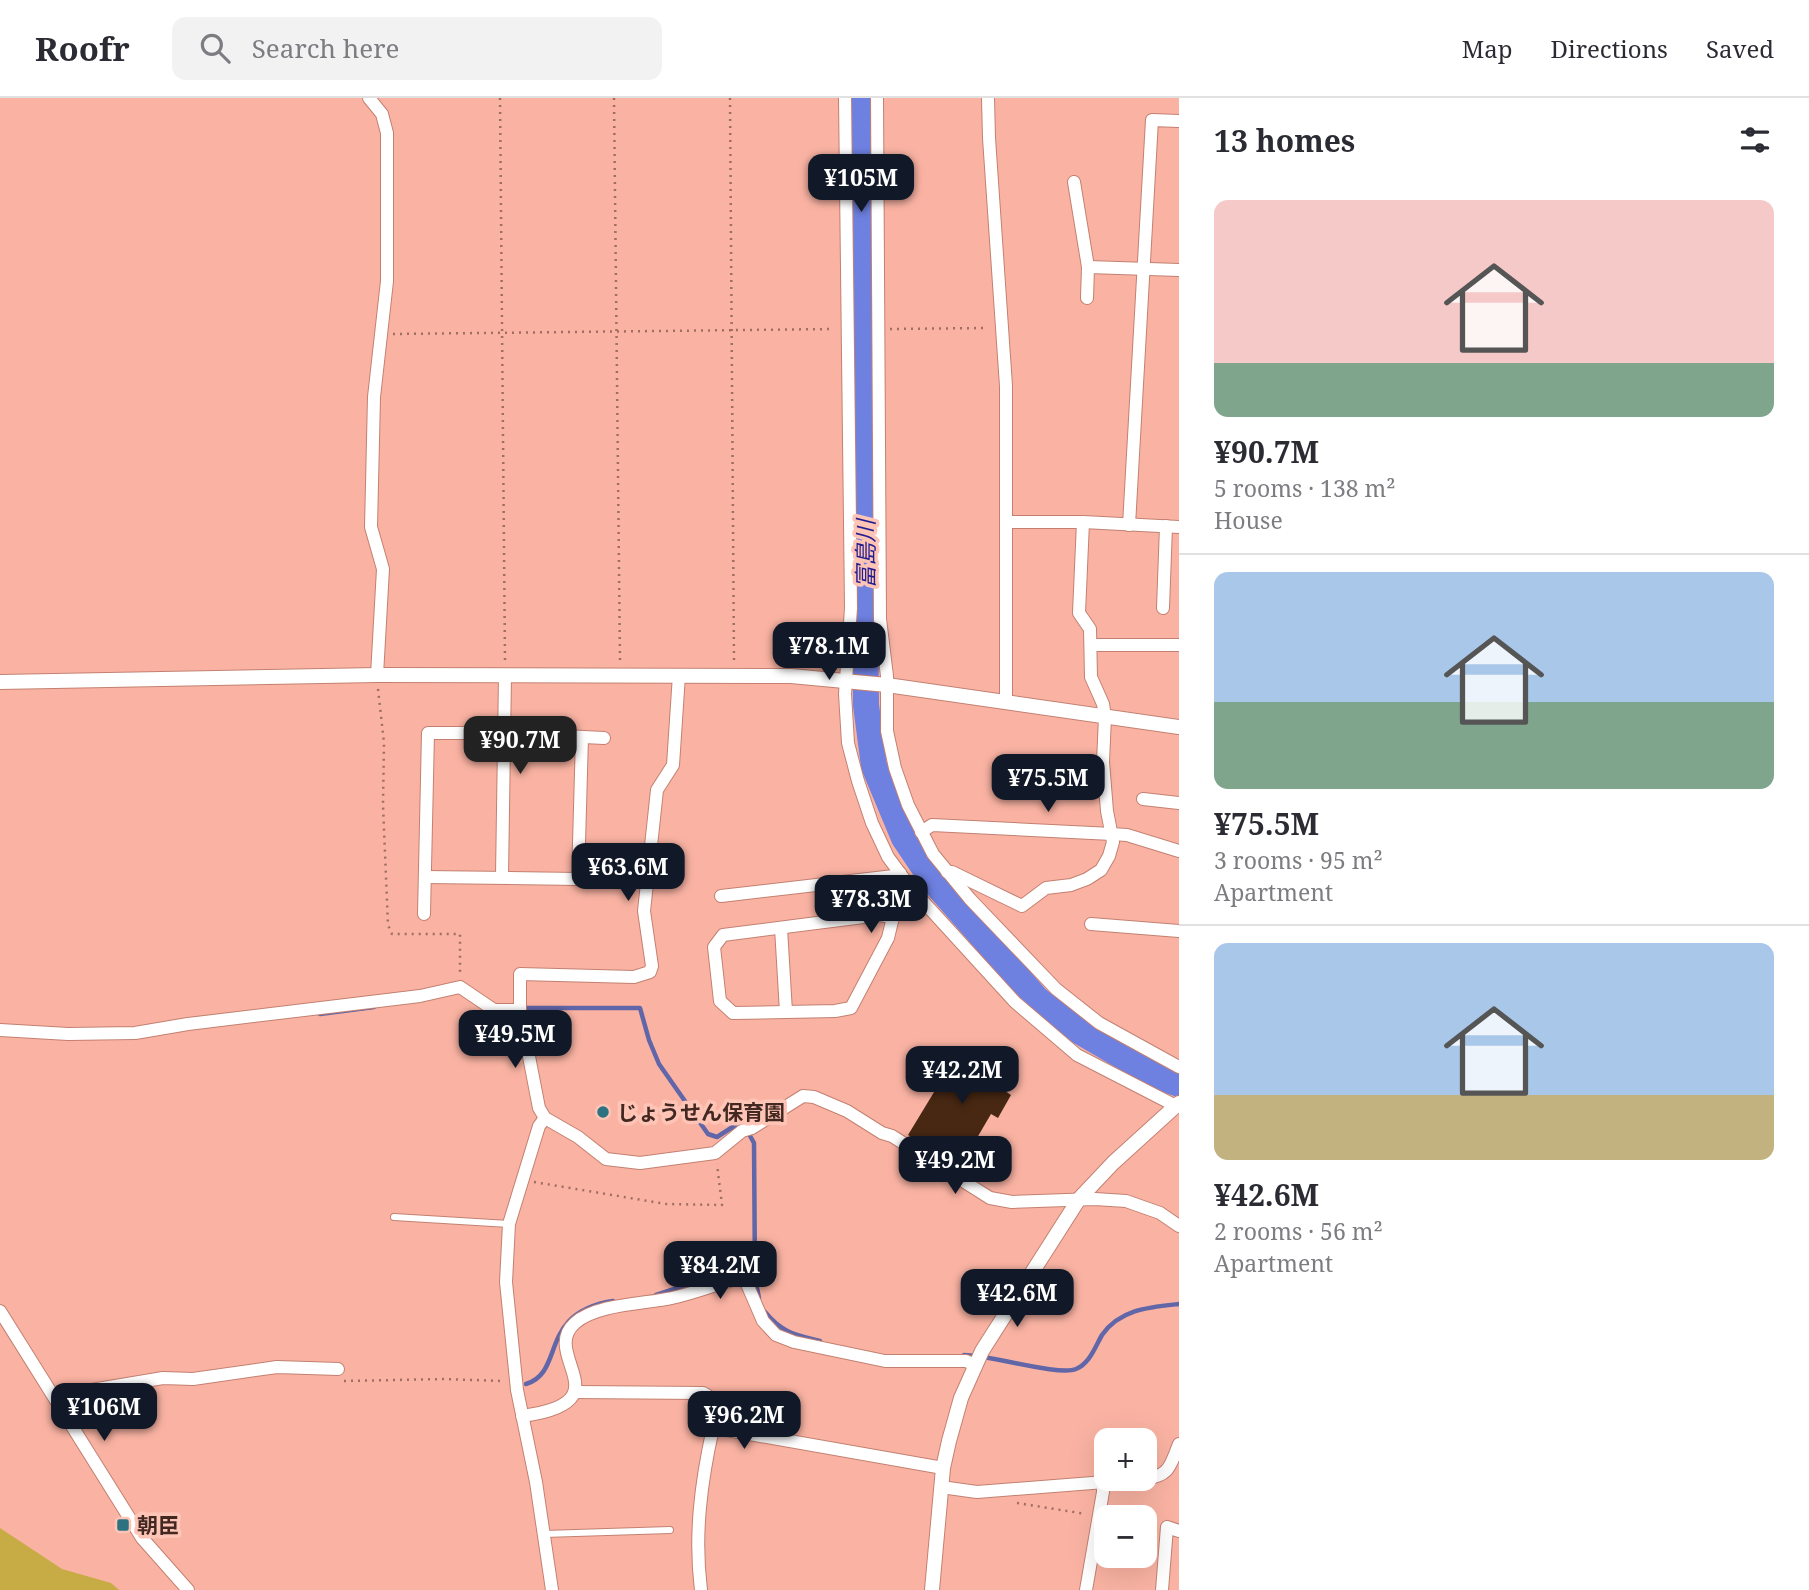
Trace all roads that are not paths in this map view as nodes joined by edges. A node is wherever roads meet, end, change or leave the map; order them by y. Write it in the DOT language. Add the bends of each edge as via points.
graph roads {
  1 [pos="369,98"];
  2 [pos="845,98"];
  3 [pos="877,98"];
  4 [pos="988,98"];
  5 [pos="1179,121"];
  6 [pos="1074,182"];
  7 [pos="1088,267"];
  8 [pos="1144,268"];
  9 [pos="1179,270"];
  10 [pos="1087,298"];
  11 [pos="1007,522"];
  12 [pos="1083,522"];
  13 [pos="1129,524"];
  14 [pos="1173,527"];
  15 [pos="1163,608"];
  16 [pos="1091,645"];
  17 [pos="1179,645"];
  18 [pos="377,675"];
  19 [pos="505,675"];
  20 [pos="679,675"];
  21 [pos="848,681"];
  22 [pos="0,682"];
  23 [pos="883,685"];
  24 [pos="1006,702"];
  25 [pos="1105,717"];
  26 [pos="1179,727"];
  27 [pos="504,733"];
  28 [pos="582,737"];
  29 [pos="604,738"];
  30 [pos="1143,799"];
  31 [pos="1179,803"];
  32 [pos="921,832"];
  33 [pos="1112,834"];
  34 [pos="1179,852"];
  35 [pos="947,872"];
  36 [pos="900,873"];
  37 [pos="425,877"];
  38 [pos="502,877"];
  39 [pos="910,887"];
  40 [pos="721,896"];
  41 [pos="424,914"];
  42 [pos="893,917"];
  43 [pos="1091,924"];
  44 [pos="781,928"];
  45 [pos="1179,931"];
  46 [pos="520,1010"];
  47 [pos="786,1012"];
  48 [pos="0,1030"];
  49 [pos="1179,1067"];
  50 [pos="1177,1105"];
  51 [pos="545,1118"];
  52 [pos="1079,1199"];
  53 [pos="394,1217"];
  54 [pos="509,1224"];
  55 [pos="1179,1226"];
  56 [pos="0,1311"];
  57 [pos="975,1366"];
  58 [pos="338,1369"];
  59 [pos="575,1392"];
  60 [pos="57,1399"];
  61 [pos="522,1416"];
  62 [pos="713,1428"];
  63 [pos="1179,1444"];
  64 [pos="943,1468"];
  65 [pos="1157,1477"];
  66 [pos="1094,1483"];
  67 [pos="941,1487"];
  68 [pos="1102,1491"];
  69 [pos="670,1530"];
  70 [pos="1179,1531"];
  71 [pos="544,1534"];
  72 [pos="188,1590"];
  73 [pos="552,1590"];
  74 [pos="701,1590"];
  75 [pos="932,1590"];
  76 [pos="1086,1590"];
  77 [pos="1162,1590"];
  1 -- 18 [label="street" via="382,114 387,134 387,281 374,397 371,527 383,569"];
  2 -- 21 [label="street"];
  3 -- 23 [label="street"];
  4 -- 11 [label="street" via="1006,386"];
  5 -- 8 [label="street" via="1152,120"];
  6 -- 7 [label="street"];
  7 -- 8 [label="street"];
  7 -- 10 [label="street"];
  8 -- 9 [label="street"];
  8 -- 13 [label="street"];
  11 -- 12 [label="street"];
  11 -- 24 [label="street"];
  12 -- 13 [label="street"];
  12 -- 16 [label="street" via="1079,613 1090,629"];
  13 -- 14 [label="street"];
  14 -- 15 [label="street"];
  16 -- 17 [label="street"];
  16 -- 25 [label="street" via="1091,677"];
  18 -- 19 [label="street"];
  18 -- 22 [label="street"];
  19 -- 20 [label="street"];
  19 -- 27 [label="street"];
  20 -- 21 [label="street"];
  20 -- 46 [label="street" via="673,765 657,790 644,911 650,972 634,977 520,974"];
  21 -- 23 [label="street"];
  21 -- 36 [label="street" via="848,743 858,781 872,822"];
  23 -- 24 [label="street"];
  23 -- 32 [label="street" via="895,768"];
  24 -- 25 [label="street"];
  25 -- 26 [label="street"];
  25 -- 33 [label="street" via="1103,762"];
  27 -- 28 [label="street"];
  27 -- 37 [label="street" via="428,733"];
  27 -- 38 [label="street"];
  28 -- 29 [label="street"];
  28 -- 38 [label="street" via="578,879"];
  30 -- 31 [label="street"];
  32 -- 33 [label="street" via="932,825"];
  32 -- 35 [label="street"];
  33 -- 34 [label="street"];
  33 -- 35 [label="street" via="1110,856 1101,870 1071,885 1046,888 1022,906"];
  35 -- 49 [label="street" via="1056,989 1099,1023"];
  36 -- 39 [label="street"];
  36 -- 40 [label="street"];
  37 -- 38 [label="street"];
  37 -- 41 [label="street"];
  39 -- 42 [label="street"];
  39 -- 50 [label="street" via="1046,1030 1077,1055"];
  42 -- 44 [label="street"];
  42 -- 47 [label="street" via="888,939 851,1008"];
  43 -- 45 [label="street"];
  44 -- 47 [label="street"];
  44 -- 47 [label="street" via="723,935 714,947 720,1001 733,1013"];
  46 -- 48 [label="street" via="494,1010 460,987 379,1002 135,1033"];
  46 -- 51 [label="street" via="539,1108"];
  50 -- 52 [label="street"];
  51 -- 52 [label="street" via="606,1159 640,1163 715,1153 803,1096 814,1097 892,1136 990,1198 1012,1202"];
  51 -- 54 [label="street"];
  52 -- 55 [label="street" via="1126,1201 1160,1213"];
  52 -- 57 [label="street"];
  53 -- 54 [label="lane"];
  54 -- 61 [label="street" via="506,1282"];
  56 -- 60 [label="street"];
  57 -- 59 [label="street" via="965,1361 885,1361 794,1342 776,1335 763,1321 744,1277 674,1298 588,1313 572,1324 566,1336"];
  57 -- 64 [label="street" via="961,1398"];
  58 -- 60 [label="street" via="277,1367 192,1379 163,1378"];
  59 -- 61 [label="street" via="560,1407"];
  59 -- 62 [label="street" via="703,1393 708,1396 702,1420 704,1426"];
  60 -- 72 [label="street" via="142,1538"];
  61 -- 71 [label="street"];
  62 -- 64 [label="street"];
  62 -- 74 [label="street" via="698,1516"];
  63 -- 65 [label="street" via="1167,1472"];
  64 -- 67 [label="street"];
  66 -- 67 [label="street" via="977,1492"];
  67 -- 75 [label="street"];
  68 -- 76 [label="street"];
  69 -- 71 [label="lane"];
  70 -- 77 [label="street" via="1167,1527"];
  71 -- 73 [label="street"];
}
